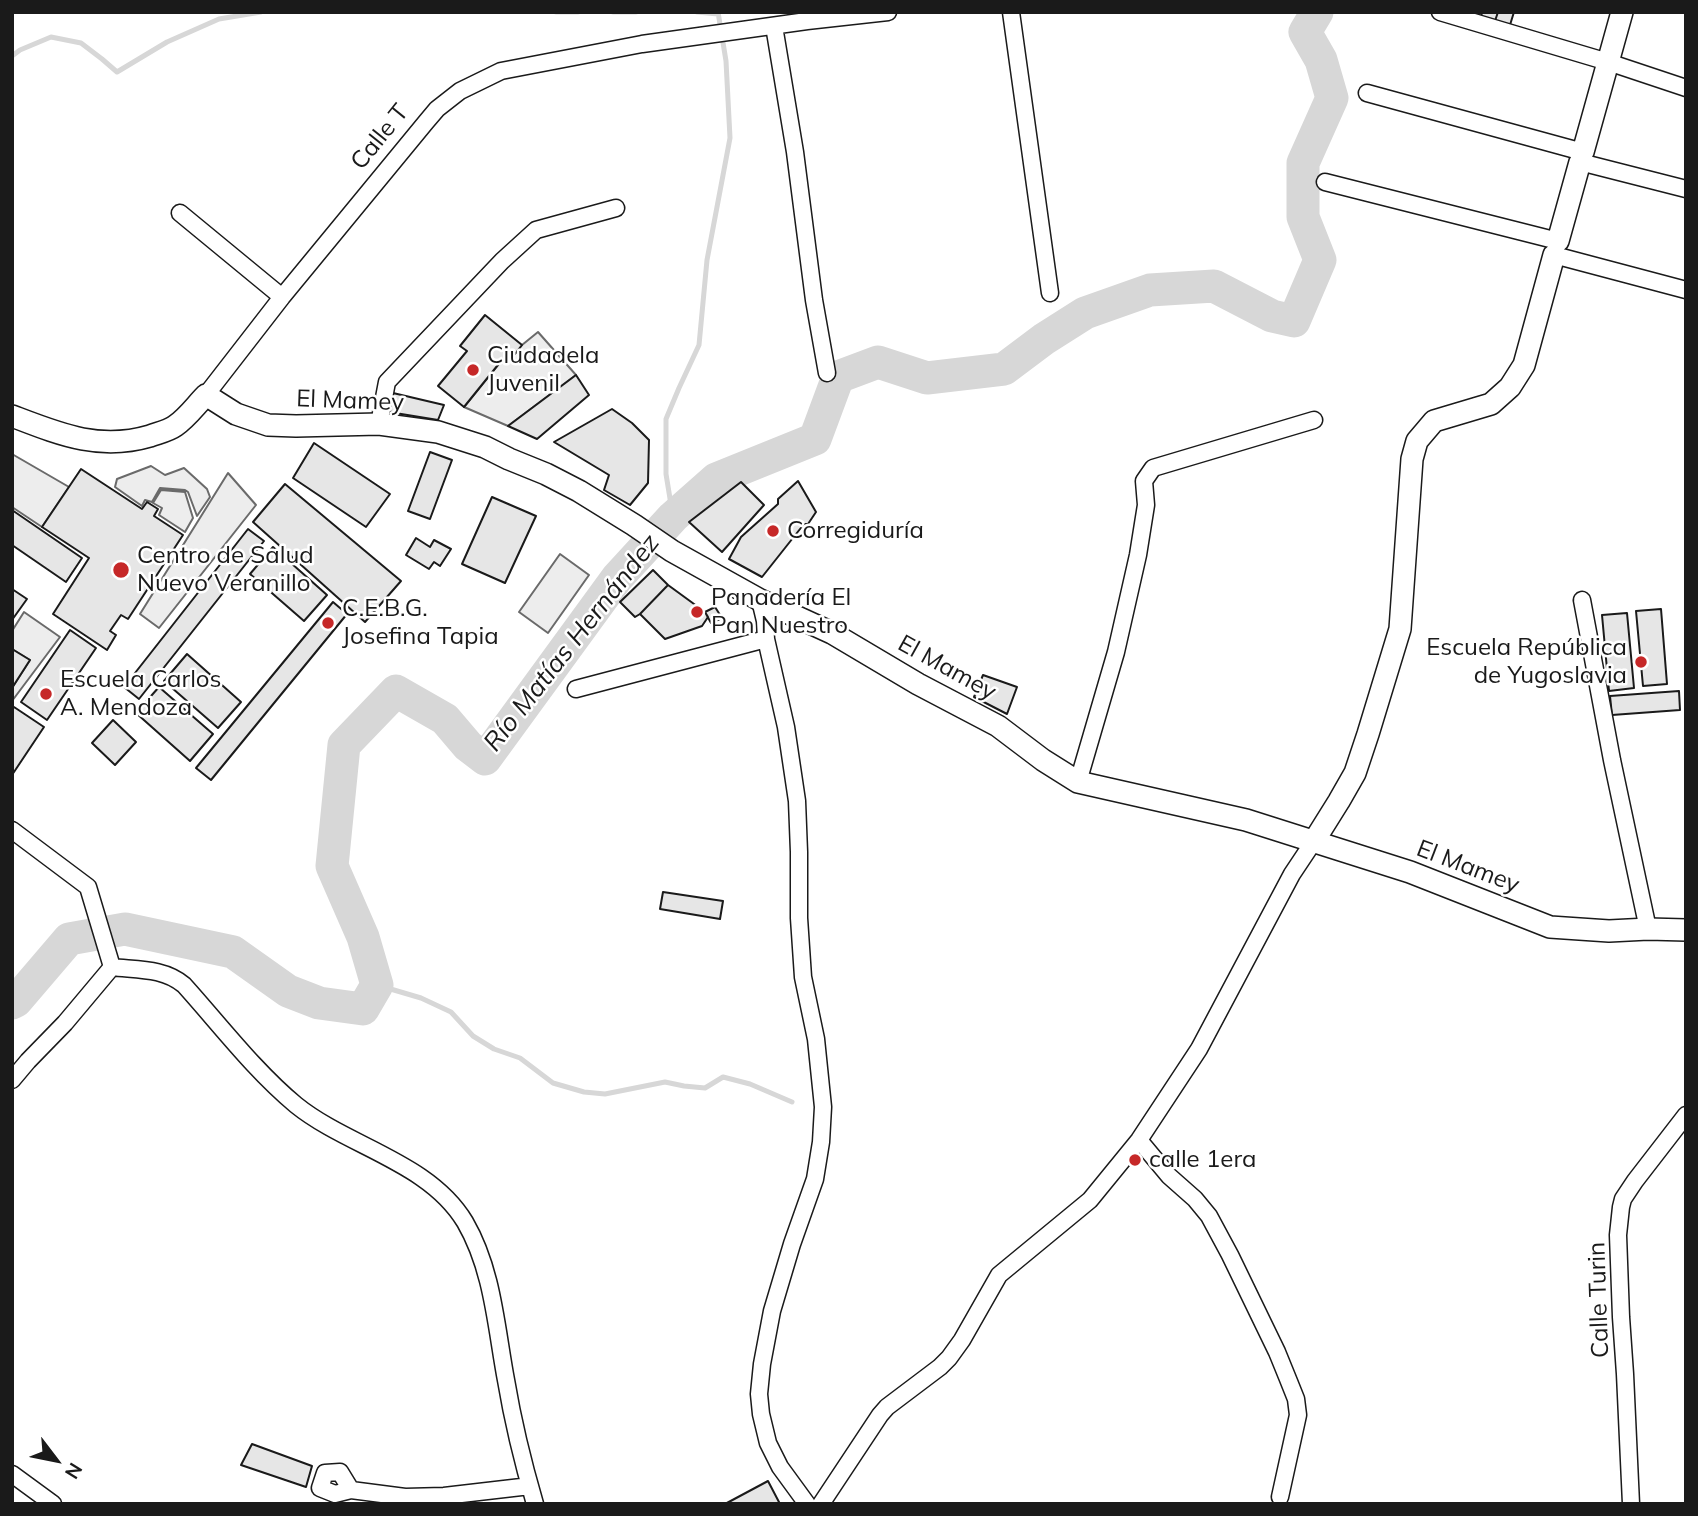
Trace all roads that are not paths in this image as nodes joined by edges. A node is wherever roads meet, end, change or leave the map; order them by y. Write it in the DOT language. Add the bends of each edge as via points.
graph roads {
  1 [pos="888,12"];
  2 [pos="1011,12"];
  3 [pos="1440,12"];
  4 [pos="1622,12"];
  5 [pos="807,16"];
  6 [pos="774,26"];
  7 [pos="1608,62"];
  8 [pos="1686,88"];
  9 [pos="1367,93"];
  10 [pos="1582,157"];
  11 [pos="1325,182"];
  12 [pos="1686,189"];
  13 [pos="616,208"];
  14 [pos="180,213"];
  15 [pos="1556,248"];
  16 [pos="1686,290"];
  17 [pos="1050,293"];
  18 [pos="282,298"];
  19 [pos="827,373"];
  20 [pos="206,395"];
  21 [pos="12,416"];
  22 [pos="1314,420"];
  23 [pos="379,424"];
  24 [pos="760,600"];
  25 [pos="1582,600"];
  26 [pos="766,639"];
  27 [pos="576,689"];
  28 [pos="1078,782"];
  29 [pos="12,830"];
  30 [pos="1314,841"];
  31 [pos="1648,929"];
  32 [pos="1686,930"];
  33 [pos="112,967"];
  34 [pos="12,1080"];
  35 [pos="1686,1115"];
  36 [pos="1139,1140"];
  37 [pos="12,1474"];
  38 [pos="530,1486"];
  39 [pos="351,1490"];
  40 [pos="1280,1497"];
  41 [pos="53,1504"];
  42 [pos="535,1504"];
  43 [pos="807,1504"];
  44 [pos="821,1504"];
  45 [pos="1630,1504"];
  1 -- 5 [label="street, Calle T"];
  2 -- 17 [label="street"];
  3 -- 7 [label="street"];
  4 -- 7 [label="street"];
  5 -- 6 [label="street, Calle T"];
  6 -- 18 [label="street, Calle T" via="501,71 460,91 436,110"];
  6 -- 19 [label="street"];
  7 -- 8 [label="street"];
  7 -- 10 [label="street"];
  9 -- 10 [label="street"];
  10 -- 12 [label="street"];
  10 -- 15 [label="street"];
  11 -- 15 [label="street"];
  13 -- 23 [label="street" via="536,230 528,237 387,383"];
  14 -- 18 [label="street"];
  15 -- 16 [label="street"];
  15 -- 30 [label="street" via="1524,365 1510,387 1491,404 1434,421 1417,441 1400,629 1354,773"];
  18 -- 20 [label="street, Calle T"];
  20 -- 21 [label="street, Calle T" via="175,427 119,442 86,441"];
  20 -- 23 [label="street, El Mamey" via="236,414 268,425"];
  22 -- 28 [label="street" via="1153,468 1144,481 1146,505 1138,555 1116,652"];
  23 -- 24 [label="street, El Mamey" via="438,432 546,474"];
  24 -- 26 [label="street"];
  24 -- 28 [label="street, El Mamey" via="832,633 998,726"];
  25 -- 31 [label="street"];
  26 -- 27 [label="street"];
  26 -- 43 [label="street" via="797,801 803,977 823,1107 817,1170 772,1311 759,1394 768,1443"];
  28 -- 30 [label="street, El Mamey" via="1246,820"];
  29 -- 33 [label="street" via="88,887"];
  30 -- 31 [label="street, El Mamey" via="1410,872 1550,927"];
  30 -- 36 [label="street" via="1199,1049"];
  31 -- 32 [label="street, El Mamey"];
  33 -- 34 [label="street"];
  33 -- 38 [label="street" via="175,977 274,1086 298,1106 421,1178 458,1212 482,1259"];
  35 -- 45 [label="street, Calle Turin" via="1620,1207 1620,1317"];
  36 -- 40 [label="street" via="1209,1216 1296,1399 1298,1415"];
  36 -- 44 [label="street" via="1090,1200 999,1275 949,1358 887,1407"];
  37 -- 41 [label="street"];
  38 -- 39 [label="street" via="405,1497"];
  38 -- 42 [label="street"];
}
